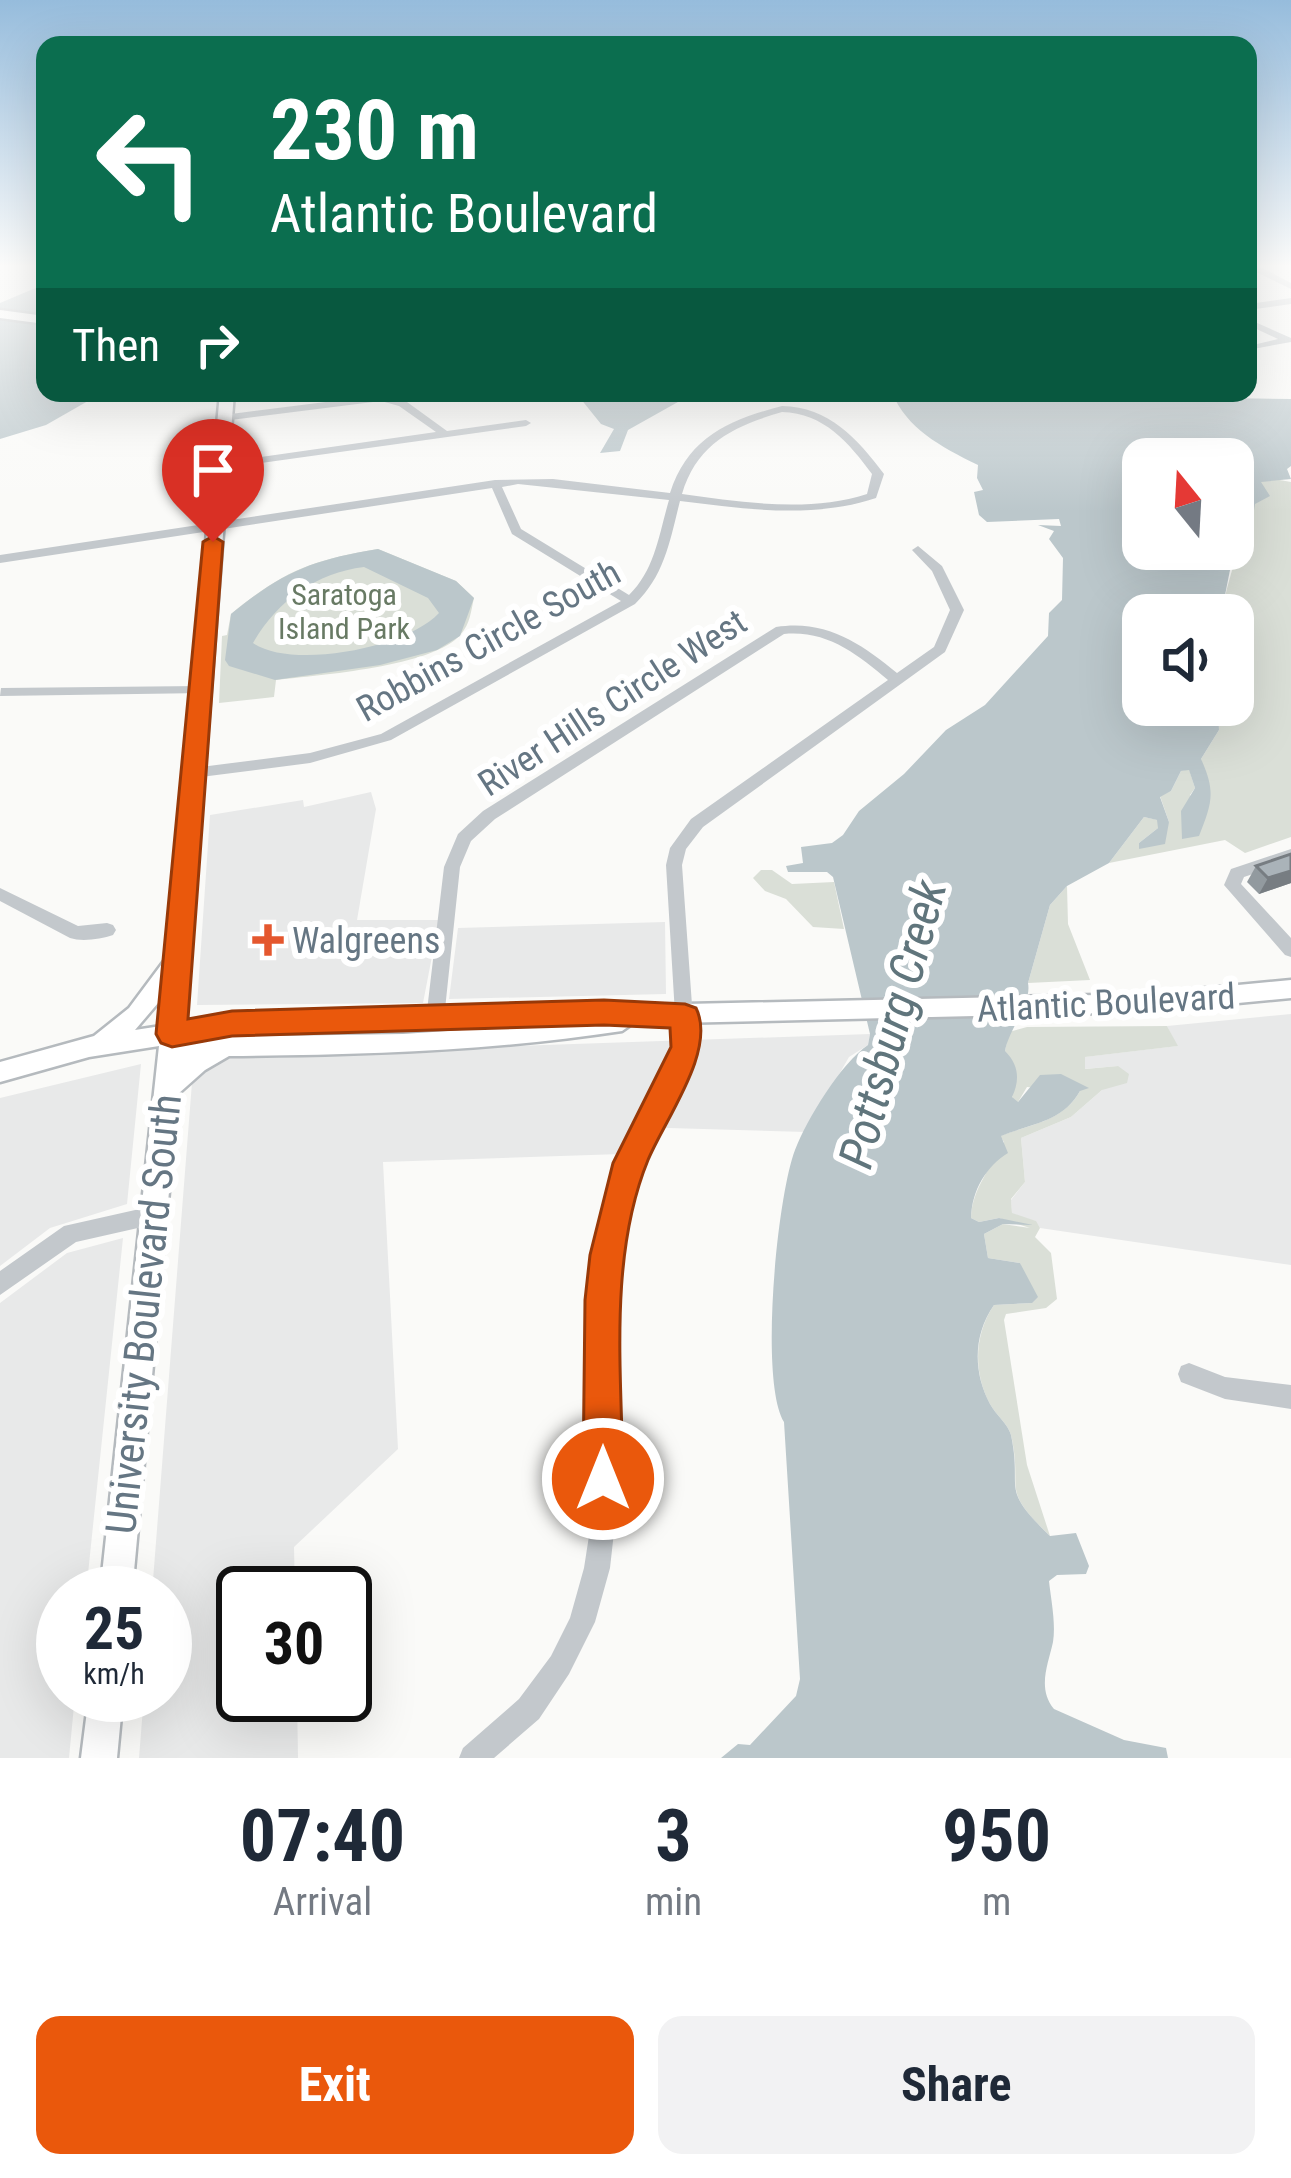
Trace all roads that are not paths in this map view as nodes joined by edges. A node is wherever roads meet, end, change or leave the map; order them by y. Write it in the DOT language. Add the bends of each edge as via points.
graph roads {
  1 [pos="226,402"];
  2 [pos="351,402"];
  3 [pos="397,402"];
  4 [pos="337,403"];
  5 [pos="223,418"];
  6 [pos="526,423"];
  7 [pos="445,434"];
  8 [pos="218,466"];
  9 [pos="495,483"];
  10 [pos="678,496"];
  11 [pos="214,525"];
  12 [pos="918,550"];
  13 [pos="0,559"];
  14 [pos="630,601"];
  15 [pos="896,679"];
  16 [pos="200,690"];
  17 [pos="2,692"];
  18 [pos="193,773"];
  19 [pos="1291,855"];
  20 [pos="0,894"];
  21 [pos="106,929"];
  22 [pos="1291,950"];
  23 [pos="177,958"];
  24 [pos="1291,989"];
  25 [pos="685,1016"];
  26 [pos="633,1017"];
  27 [pos="435,1019"];
  28 [pos="172,1034"];
  29 [pos="98,1045"];
  30 [pos="226,1047"];
  31 [pos="0,1072"];
  32 [pos="165,1091"];
  33 [pos="152,1216"];
  34 [pos="0,1284"];
  35 [pos="1189,1374"];
  36 [pos="1291,1397"];
  37 [pos="119,1566"];
  38 [pos="103,1722"];
  39 [pos="100,1758"];
  40 [pos="473,1758"];
  1 -- 5 [label="main road, University Boulevard South"];
  2 -- 4 [label="street"];
  3 -- 7 [label="street"];
  4 -- 5 [label="street"];
  5 -- 8 [label="main road, University Boulevard South"];
  6 -- 7 [label="street"];
  7 -- 8 [label="street"];
  8 -- 11 [label="main road, University Boulevard South"];
  9 -- 10 [label="street"];
  9 -- 11 [label="street"];
  9 -- 14 [label="street" via="516,531"];
  10 -- 10 [label="street, Robbins Circle South" via="704,444 767,412 801,409 829,420 878,474 865,500 840,508"];
  10 -- 14 [label="street, Robbins Circle South" via="650,580"];
  11 -- 13 [label="street"];
  11 -- 16 [label="main road, University Boulevard South"];
  12 -- 15 [label="street" via="938,569 957,610 940,649"];
  14 -- 18 [label="street, Robbins Circle South" via="386,737 324,755"];
  15 -- 25 [label="street" via="732,794 677,848"];
  15 -- 27 [label="street, River Hills Circle West" via="832,634 781,631 489,815 464,838 452,867"];
  16 -- 17 [label="street"];
  16 -- 18 [label="main road, University Boulevard South"];
  18 -- 23 [label="main road, University Boulevard South"];
  19 -- 22 [label="street" via="1237,873 1232,885"];
  20 -- 21 [label="street" via="76,933"];
  23 -- 28 [label="main road, University Boulevard South"];
  23 -- 29 [label="main road" via="148,1003"];
  24 -- 25 [label="main road, Atlantic Boulevard" via="1190,1001"];
  25 -- 26 [label="main road, Atlantic Boulevard"];
  25 -- 40 [label="street" via="686,1047 630,1163 608,1255 603,1523 587,1604 529,1709"];
  26 -- 27 [label="main road, Atlantic Boulevard"];
  26 -- 30 [label="main road, Atlantic Boulevard" via="519,1036"];
  27 -- 28 [label="main road, Atlantic Boulevard" via="232,1024"];
  28 -- 29 [label="main road, Atlantic Boulevard"];
  28 -- 30 [label="main road, Atlantic Boulevard" via="191,1047"];
  28 -- 32 [label="main road, University Boulevard South"];
  29 -- 31 [label="main road, Atlantic Boulevard"];
  30 -- 32 [label="main road"];
  32 -- 33 [label="main road, University Boulevard South"];
  33 -- 34 [label="street" via="71,1233"];
  33 -- 37 [label="main road, University Boulevard South"];
  35 -- 36 [label="street"];
  38 -- 39 [label="main road"];
}
